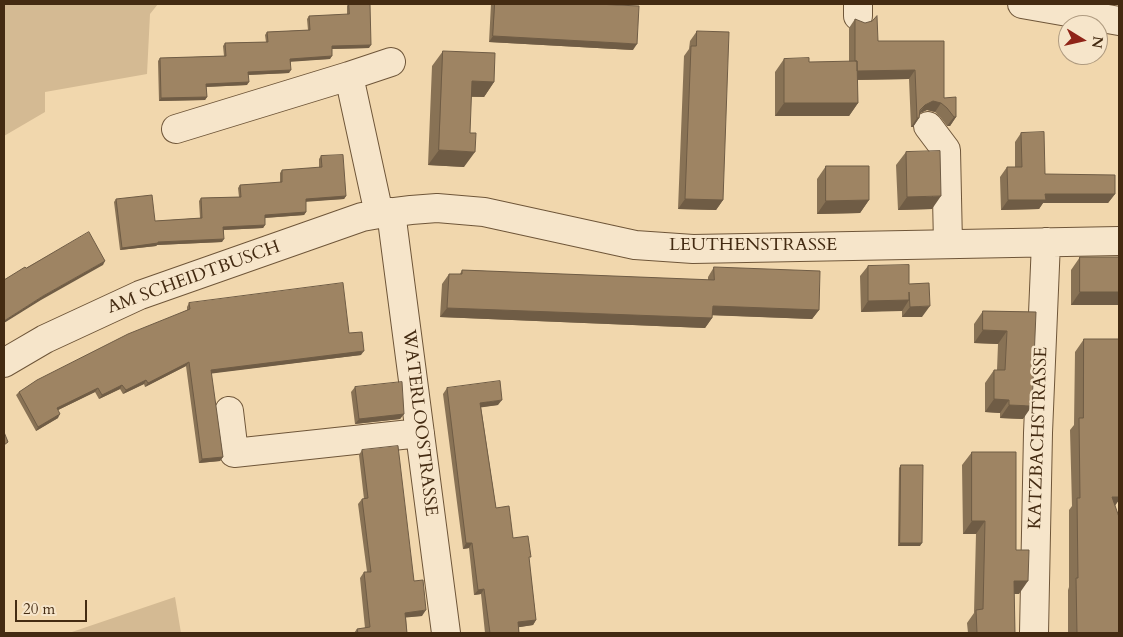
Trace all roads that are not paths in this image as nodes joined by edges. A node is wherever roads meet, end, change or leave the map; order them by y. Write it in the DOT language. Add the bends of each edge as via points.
graph roads {
  1 [pos="1022,4"];
  2 [pos="1038,4"];
  3 [pos="1069,12"];
  4 [pos="1119,21"];
  5 [pos="391,62"];
  6 [pos="349,76"];
  7 [pos="928,126"];
  8 [pos="176,129"];
  9 [pos="385,213"];
  10 [pos="1119,241"];
  11 [pos="1046,242"];
  12 [pos="948,244"];
  13 [pos="4,363"];
  14 [pos="229,411"];
  15 [pos="420,433"];
  16 [pos="446,633"];
  17 [pos="1034,633"];
  1 -- 3 [label="street"];
  2 -- 3 [label="street"];
  3 -- 4 [label="street"];
  5 -- 6 [label="street"];
  6 -- 8 [label="street"];
  6 -- 9 [label="street, WATERLOOSTRASSE"];
  7 -- 12 [label="street" via="946,150"];
  9 -- 12 [label="street, LEUTHENSTRASSE" via="436,208 484,212 635,245 693,249"];
  9 -- 13 [label="street, AM SCHEIDTBUSCH" via="362,217 140,295 45,339"];
  9 -- 15 [label="street, WATERLOOSTRASSE"];
  10 -- 11 [label="street, LEUTHENSTRASSE"];
  11 -- 12 [label="street, LEUTHENSTRASSE"];
  11 -- 17 [label="street, KATZBACHSTRASSE"];
  14 -- 15 [label="street" via="234,453"];
  15 -- 16 [label="street, WATERLOOSTRASSE"];
}
